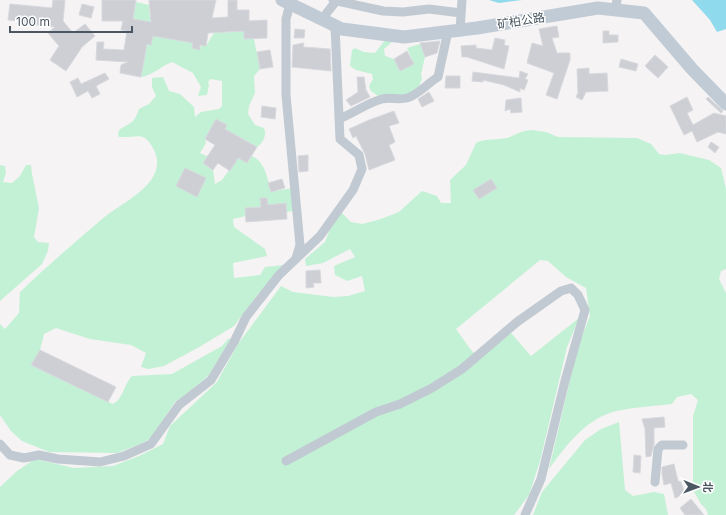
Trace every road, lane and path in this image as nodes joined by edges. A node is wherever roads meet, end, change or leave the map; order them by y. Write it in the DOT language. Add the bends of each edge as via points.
graph roads {
  1 [pos="335,0"];
  2 [pos="462,0"];
  3 [pos="286,2"];
  4 [pos="616,5"];
  5 [pos="461,13"];
  6 [pos="322,19"];
  7 [pos="335,26"];
  8 [pos="454,30"];
  9 [pos="726,104"];
  10 [pos="339,119"];
  11 [pos="295,260"];
  12 [pos="0,444"];
  13 [pos="683,445"];
  14 [pos="286,461"];
  15 [pos="655,482"];
  16 [pos="525,515"];
  1 -- 5 [label="street" via="383,11 428,9"];
  1 -- 6 [label="street"];
  2 -- 5 [label="street"];
  3 -- 6 [label="street, 矿柏公路"];
  3 -- 11 [label="street" via="286,95 300,245"];
  4 -- 8 [label="street, 矿柏公路"];
  4 -- 9 [label="street, 矿柏公路" via="644,13"];
  5 -- 8 [label="street"];
  6 -- 7 [label="street, 矿柏公路"];
  7 -- 8 [label="street, 矿柏公路" via="404,37"];
  7 -- 10 [label="street"];
  8 -- 10 [label="street" via="438,77 406,98 381,99"];
  10 -- 11 [label="street" via="340,139 359,155 362,169 353,190 320,236"];
  11 -- 12 [label="street" via="279,275 246,317 211,380 179,405 152,444 124,456 100,462 39,455 24,458 10,455"];
  13 -- 15 [label="street" via="662,445 658,450"];
  14 -- 16 [label="street" via="376,412 400,404 432,388 462,368 517,322 561,291 571,288 578,294 585,310 541,479"];
}
